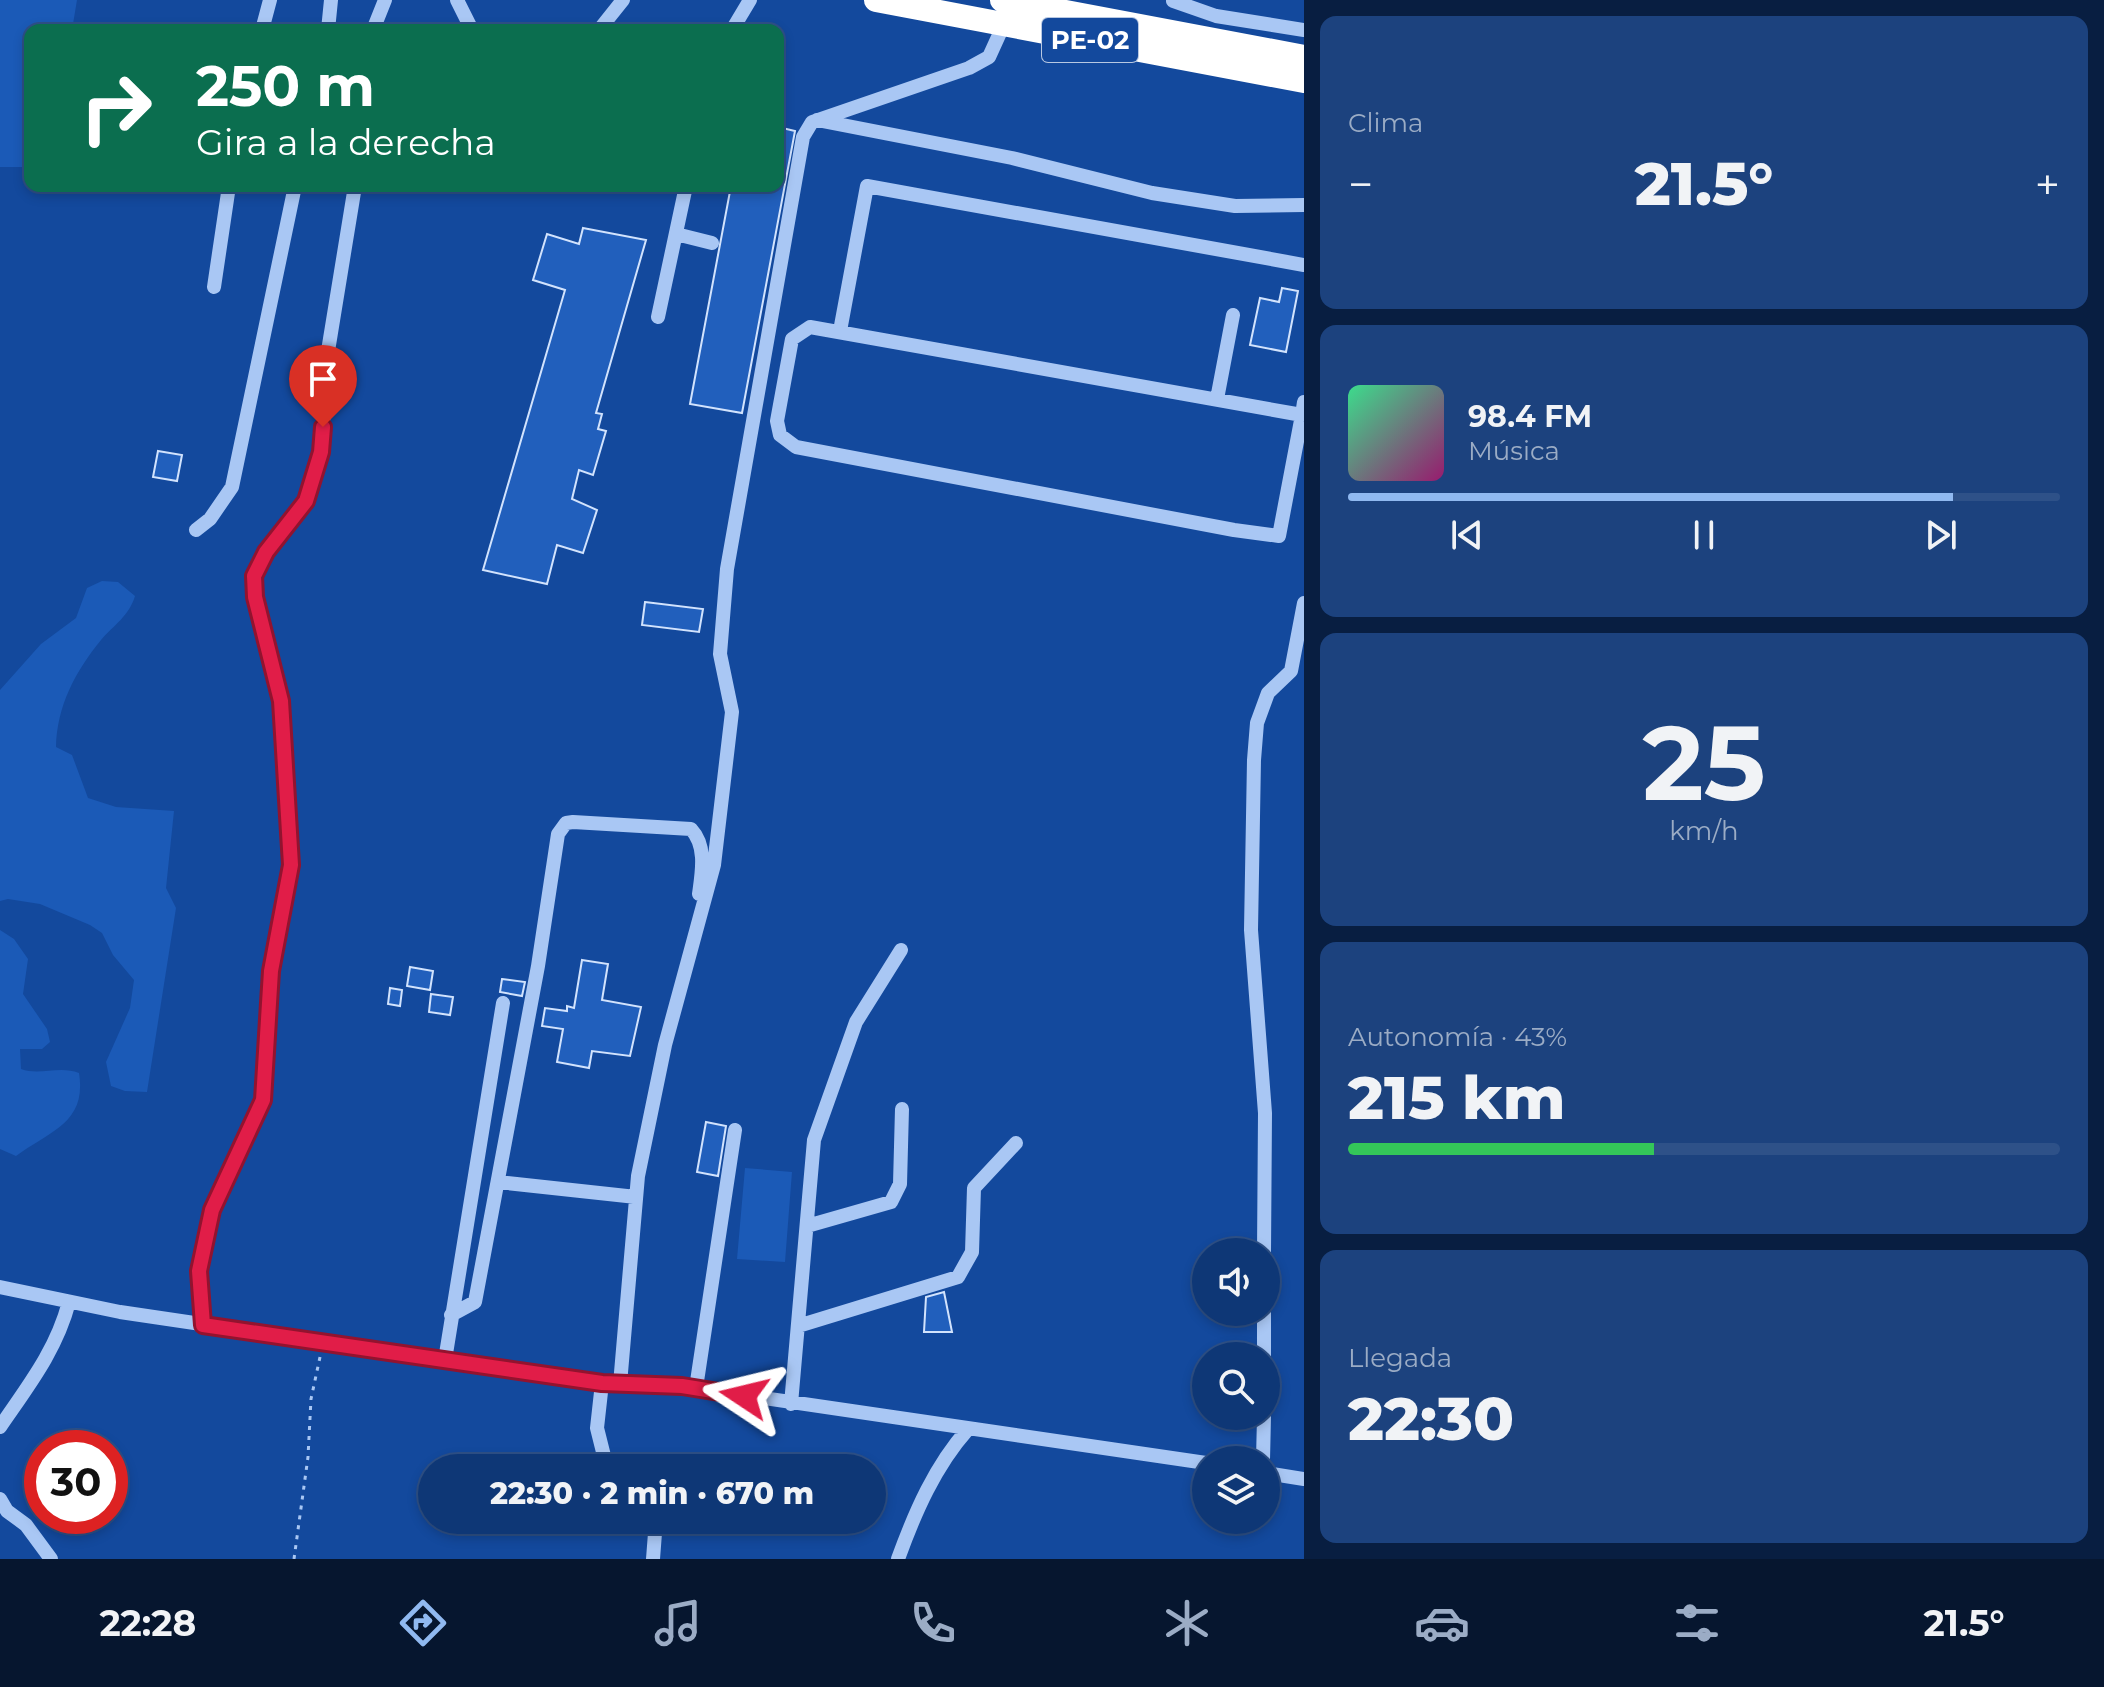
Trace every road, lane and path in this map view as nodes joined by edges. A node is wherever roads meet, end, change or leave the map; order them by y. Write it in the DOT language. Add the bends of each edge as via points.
graph roads {
  1 [pos="270,0"];
  2 [pos="331,0"];
  3 [pos="385,0"];
  4 [pos="457,0"];
  5 [pos="623,0"];
  6 [pos="750,0"];
  7 [pos="876,0"];
  8 [pos="1173,1"];
  9 [pos="1003,12"];
  10 [pos="264,24"];
  11 [pos="329,24"];
  12 [pos="375,24"];
  13 [pos="469,24"];
  14 [pos="604,24"];
  15 [pos="736,24"];
  16 [pos="1167,30"];
  17 [pos="1304,30"];
  18 [pos="1304,57"];
  19 [pos="1304,81"];
  20 [pos="817,120"];
  21 [pos="228,192"];
  22 [pos="294,192"];
  23 [pos="354,192"];
  24 [pos="685,192"];
  25 [pos="1304,205"];
  26 [pos="676,234"];
  27 [pos="712,243"];
  28 [pos="1304,265"];
  29 [pos="214,287"];
  30 [pos="1233,315"];
  31 [pos="658,317"];
  32 [pos="840,331"];
  33 [pos="1217,399"];
  34 [pos="1303,409"];
  35 [pos="196,530"];
  36 [pos="1304,603"];
  37 [pos="695,934"];
  38 [pos="901,950"];
  39 [pos="503,1003"];
  40 [pos="902,1109"];
  41 [pos="735,1130"];
  42 [pos="1016,1143"];
  43 [pos="498,1182"];
  44 [pos="636,1197"];
  45 [pos="807,1226"];
  46 [pos="1264,1238"];
  47 [pos="0,1287"];
  48 [pos="69,1302"];
  49 [pos="451,1315"];
  50 [pos="203,1325"];
  51 [pos="798,1326"];
  52 [pos="328,1343"];
  53 [pos="445,1360"];
  54 [pos="602,1383"];
  55 [pos="620,1384"];
  56 [pos="696,1388"];
  57 [pos="791,1404"];
  58 [pos="0,1427"];
  59 [pos="968,1429"];
  60 [pos="604,1454"];
  61 [pos="1192,1461"];
  62 [pos="1280,1475"];
  63 [pos="1304,1479"];
  64 [pos="0,1499"];
  65 [pos="655,1534"];
  66 [pos="51,1559"];
  67 [pos="294,1559"];
  68 [pos="653,1559"];
  69 [pos="898,1559"];
  1 -- 10 [label="street"];
  2 -- 11 [label="street"];
  3 -- 12 [label="street"];
  4 -- 13 [label="street"];
  5 -- 14 [label="street"];
  6 -- 15 [label="street"];
  7 -- 9 [label="highway, PE-02"];
  8 -- 16 [label="street"];
  8 -- 17 [label="street" via="1216,16"];
  9 -- 16 [label="highway, PE-02"];
  9 -- 19 [label="highway, PE-02"];
  9 -- 20 [label="street" via="989,57"];
  16 -- 18 [label="highway, PE-02"];
  20 -- 25 [label="street" via="1012,158 1152,193 1235,206"];
  20 -- 37 [label="street" via="806,127 803,137 727,569 720,654 732,712 714,865"];
  21 -- 29 [label="street"];
  22 -- 35 [label="street" via="232,487"];
  23 -- 50 [label="street" via="328,351 321,452 306,501 254,576 281,701 291,865 271,971 263,1100 212,1210 199,1271"];
  24 -- 26 [label="street"];
  26 -- 27 [label="street"];
  26 -- 31 [label="street"];
  28 -- 32 [label="street" via="867,186"];
  30 -- 33 [label="street"];
  32 -- 33 [label="street"];
  32 -- 34 [label="street" via="810,327 792,339 777,421 789,444 1234,530 1279,536"];
  33 -- 34 [label="street"];
  36 -- 46 [label="street" via="1291,671 1268,693 1257,723 1254,760 1251,930 1265,1113"];
  37 -- 43 [label="street" via="702,865 698,837 691,829 573,822 561,828"];
  37 -- 44 [label="street" via="665,1045"];
  38 -- 45 [label="street" via="856,1022 814,1140"];
  39 -- 49 [label="street"];
  40 -- 45 [label="street" via="900,1184 891,1202"];
  41 -- 56 [label="street"];
  42 -- 51 [label="street" via="974,1188 972,1252 958,1277"];
  43 -- 44 [label="street"];
  43 -- 49 [label="street" via="475,1302"];
  44 -- 55 [label="street"];
  45 -- 51 [label="street"];
  47 -- 48 [label="street"];
  48 -- 50 [label="street"];
  48 -- 58 [label="street" via="43,1367"];
  49 -- 53 [label="street"];
  50 -- 52 [label="street"];
  51 -- 57 [label="street"];
  52 -- 53 [label="street"];
  52 -- 67 [label="path" via="311,1399"];
  53 -- 54 [label="street"];
  54 -- 55 [label="street"];
  54 -- 60 [label="street" via="597,1428"];
  55 -- 56 [label="street"];
  56 -- 57 [label="street"];
  57 -- 59 [label="street"];
  59 -- 61 [label="street"];
  59 -- 69 [label="street" via="922,1498"];
  62 -- 63 [label="street"];
  64 -- 66 [label="street"];
  65 -- 68 [label="street"];
}
